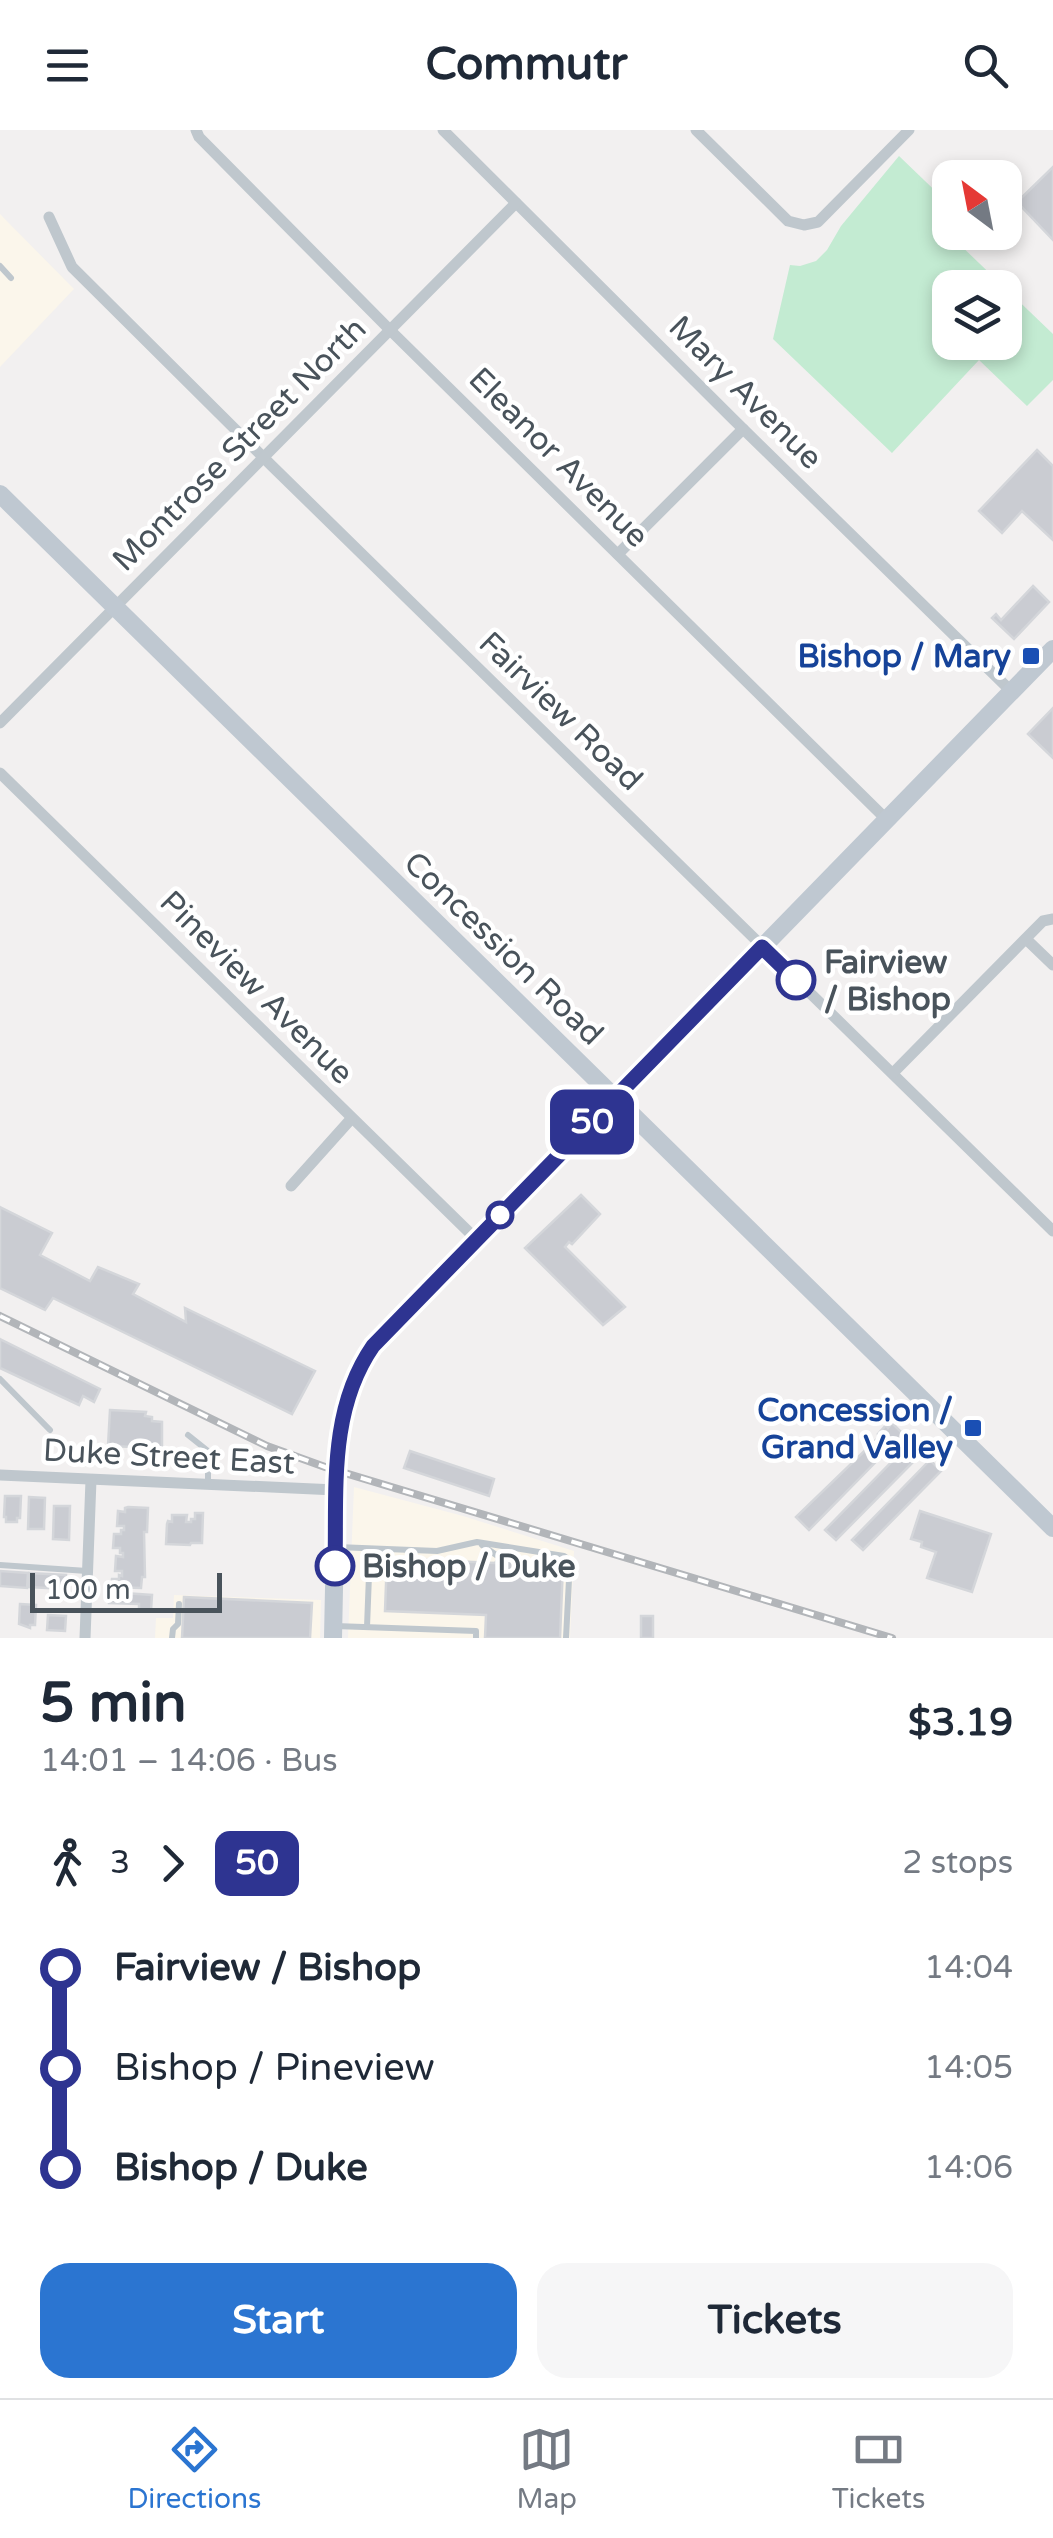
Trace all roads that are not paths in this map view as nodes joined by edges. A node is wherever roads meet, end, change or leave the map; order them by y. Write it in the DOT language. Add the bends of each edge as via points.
graph roads {
  1 [pos="196,130"];
  2 [pos="696,130"];
  3 [pos="909,130"];
  4 [pos="447,131"];
  5 [pos="516,203"];
  6 [pos="49,217"];
  7 [pos="0,266"];
  8 [pos="11,278"];
  9 [pos="391,331"];
  10 [pos="743,429"];
  11 [pos="264,458"];
  12 [pos="0,494"];
  13 [pos="618,554"];
  14 [pos="116,606"];
  15 [pos="1053,650"];
  16 [pos="1012,692"];
  17 [pos="0,724"];
  18 [pos="0,773"];
  19 [pos="887,820"];
  20 [pos="1053,919"];
  21 [pos="1026,939"];
  22 [pos="762,947"];
  23 [pos="1053,965"];
  24 [pos="893,1073"];
  25 [pos="615,1098"];
  26 [pos="351,1119"];
  27 [pos="291,1186"];
  28 [pos="1053,1231"];
  29 [pos="476,1240"];
  30 [pos="1,1382"];
  31 [pos="50,1430"];
  32 [pos="188,1435"];
  33 [pos="0,1475"];
  34 [pos="92,1480"];
  35 [pos="208,1485"];
  36 [pos="336,1490"];
  37 [pos="1053,1528"];
  38 [pos="476,1542"];
  39 [pos="336,1547"];
  40 [pos="370,1548"];
  41 [pos="499,1557"];
  42 [pos="0,1566"];
  43 [pos="88,1572"];
  44 [pos="179,1604"];
  45 [pos="367,1627"];
  46 [pos="333,1632"];
  47 [pos="85,1638"];
  48 [pos="172,1638"];
  49 [pos="476,1638"];
  50 [pos="566,1638"];
  1 -- 9 [label="street, Eleanor Avenue"];
  2 -- 3 [label="street" via="788,220 804,225 818,222"];
  4 -- 5 [label="street, Mary Avenue"];
  5 -- 9 [label="street, Montrose Street North"];
  5 -- 10 [label="street, Mary Avenue"];
  6 -- 11 [label="street, Fairview Road" via="72,267"];
  7 -- 8 [label="lane"];
  9 -- 11 [label="street, Montrose Street North"];
  9 -- 13 [label="street, Eleanor Avenue"];
  10 -- 13 [label="street"];
  10 -- 16 [label="street, Mary Avenue"];
  11 -- 14 [label="street, Montrose Street North"];
  11 -- 22 [label="street, Fairview Road"];
  12 -- 14 [label="main road, Concession Road"];
  13 -- 19 [label="street, Eleanor Avenue"];
  14 -- 17 [label="street, Montrose Street North"];
  14 -- 25 [label="main road, Concession Road"];
  15 -- 16 [label="main road"];
  16 -- 19 [label="main road"];
  18 -- 26 [label="street, Pineview Avenue"];
  19 -- 22 [label="main road"];
  20 -- 21 [label="street"];
  21 -- 23 [label="street"];
  21 -- 24 [label="street"];
  22 -- 24 [label="street, Fairview Road"];
  22 -- 25 [label="main road"];
  24 -- 28 [label="street, Fairview Road"];
  25 -- 29 [label="main road"];
  25 -- 37 [label="main road, Concession Road"];
  26 -- 27 [label="street"];
  26 -- 29 [label="street, Pineview Avenue"];
  29 -- 36 [label="main road" via="363,1360 346,1399"];
  30 -- 31 [label="lane"];
  32 -- 35 [label="lane" via="208,1451"];
  33 -- 34 [label="street, Duke Street East"];
  34 -- 35 [label="street, Duke Street East"];
  34 -- 43 [label="street"];
  35 -- 36 [label="street, Duke Street East"];
  36 -- 39 [label="main road"];
  38 -- 40 [label="lane" via="438,1551"];
  38 -- 41 [label="lane"];
  38 -- 50 [label="lane" via="570,1560"];
  39 -- 40 [label="lane"];
  39 -- 46 [label="main road"];
  40 -- 45 [label="lane"];
  42 -- 43 [label="lane"];
  43 -- 47 [label="street"];
  44 -- 48 [label="lane"];
  45 -- 46 [label="lane"];
  45 -- 49 [label="lane" via="476,1631"];
}
